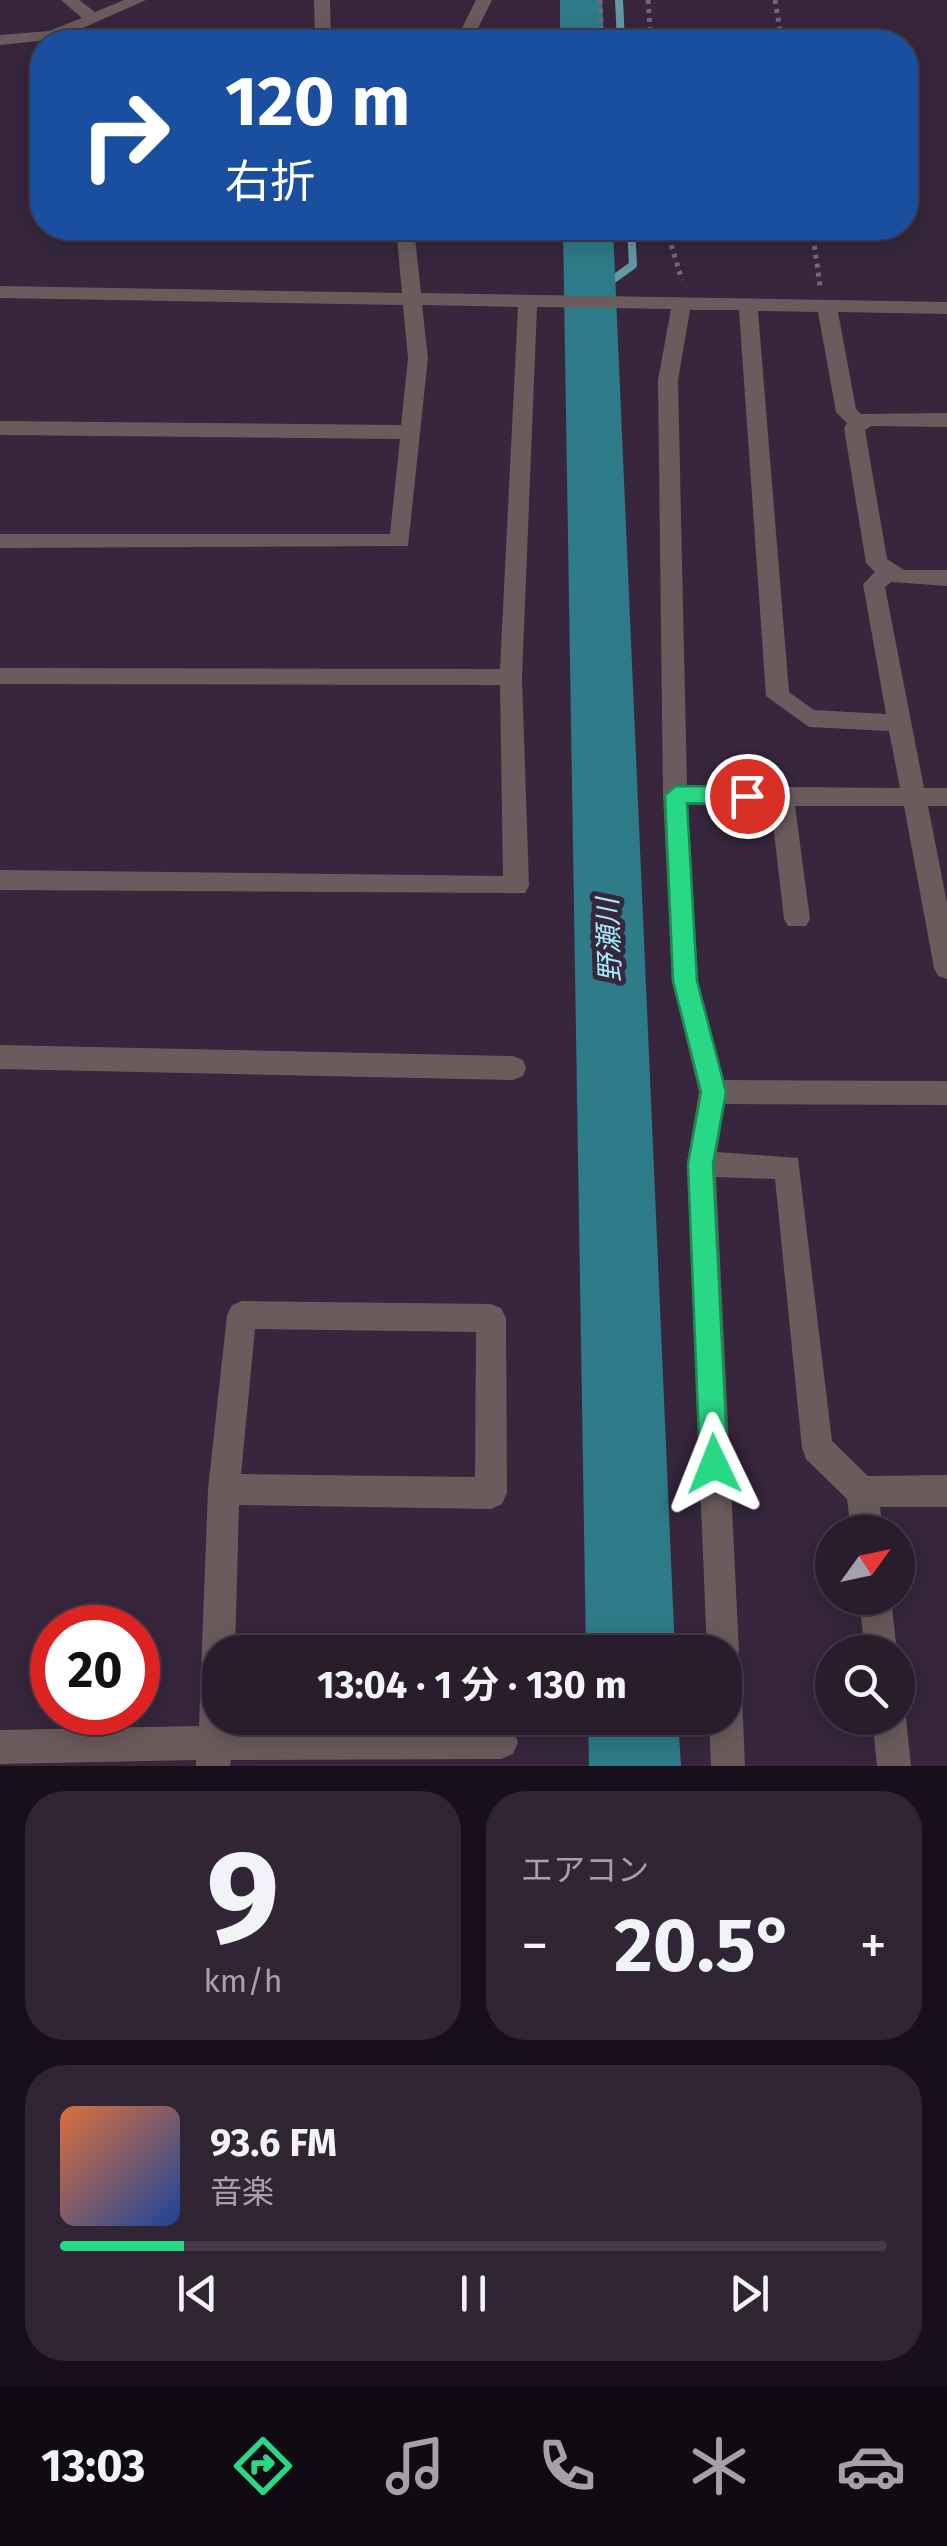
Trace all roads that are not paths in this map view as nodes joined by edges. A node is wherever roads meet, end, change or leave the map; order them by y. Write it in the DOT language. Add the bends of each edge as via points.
graph roads {
  1 [pos="69,0"];
  2 [pos="138,0"];
  3 [pos="322,0"];
  4 [pos="484,0"];
  5 [pos="93,19"];
  6 [pos="66,30"];
  7 [pos="323,30"];
  8 [pos="469,30"];
  9 [pos="30,38"];
  10 [pos="0,40"];
  11 [pos="406,240"];
  12 [pos="0,292"];
  13 [pos="414,296"];
  14 [pos="528,299"];
  15 [pos="676,301"];
  16 [pos="748,304"];
  17 [pos="827,306"];
  18 [pos="947,308"];
  19 [pos="947,420"];
  20 [pos="860,423"];
  21 [pos="0,428"];
  22 [pos="408,432"];
  23 [pos="0,541"];
  24 [pos="890,572"];
  25 [pos="947,578"];
  26 [pos="0,676"];
  27 [pos="511,677"];
  28 [pos="896,722"];
  29 [pos="676,795"];
  30 [pos="782,797"];
  31 [pos="916,797"];
  32 [pos="947,797"];
  33 [pos="0,880"];
  34 [pos="797,919"];
  35 [pos="947,967"];
  36 [pos="0,1056"];
  37 [pos="513,1068"];
  38 [pos="713,1092"];
  39 [pos="947,1093"];
  40 [pos="700,1164"];
  41 [pos="224,1489"];
  42 [pos="947,1491"];
  43 [pos="862,1492"];
  44 [pos="865,1515"];
  45 [pos="722,1635"];
  46 [pos="727,1735"];
  47 [pos="891,1735"];
  48 [pos="501,1742"];
  49 [pos="0,1747"];
  50 [pos="214,1755"];
  51 [pos="728,1766"];
  52 [pos="894,1766"];
  1 -- 5 [label="street"];
  2 -- 5 [label="street"];
  3 -- 7 [label="street"];
  4 -- 8 [label="street"];
  5 -- 6 [label="street"];
  9 -- 10 [label="street"];
  11 -- 13 [label="street"];
  12 -- 13 [label="street"];
  13 -- 14 [label="street"];
  13 -- 22 [label="street" via="418,358"];
  14 -- 15 [label="street"];
  14 -- 27 [label="street"];
  15 -- 16 [label="street"];
  15 -- 29 [label="street" via="668,380"];
  16 -- 17 [label="street"];
  16 -- 28 [label="street" via="778,696 809,718"];
  17 -- 18 [label="street"];
  17 -- 20 [label="street" via="846,412"];
  19 -- 20 [label="street"];
  20 -- 24 [label="street" via="854,428 877,563"];
  21 -- 22 [label="street"];
  22 -- 23 [label="street" via="400,541"];
  24 -- 25 [label="street"];
  24 -- 28 [label="street" via="874,584"];
  26 -- 27 [label="street"];
  27 -- 33 [label="street" via="516,886"];
  28 -- 31 [label="street"];
  29 -- 30 [label="street"];
  29 -- 38 [label="street" via="685,981"];
  30 -- 31 [label="street"];
  30 -- 34 [label="street"];
  31 -- 32 [label="street"];
  31 -- 35 [label="street"];
  36 -- 37 [label="street"];
  38 -- 39 [label="street"];
  38 -- 40 [label="street"];
  40 -- 43 [label="street" via="788,1167 817,1448"];
  40 -- 45 [label="street"];
  41 -- 41 [label="street" via="491,1493 490,1318 242,1315"];
  41 -- 50 [label="street"];
  42 -- 43 [label="street"];
  43 -- 44 [label="street"];
  46 -- 51 [label="street"];
  47 -- 52 [label="street"];
  48 -- 50 [label="street"];
  49 -- 50 [label="street"];
}
